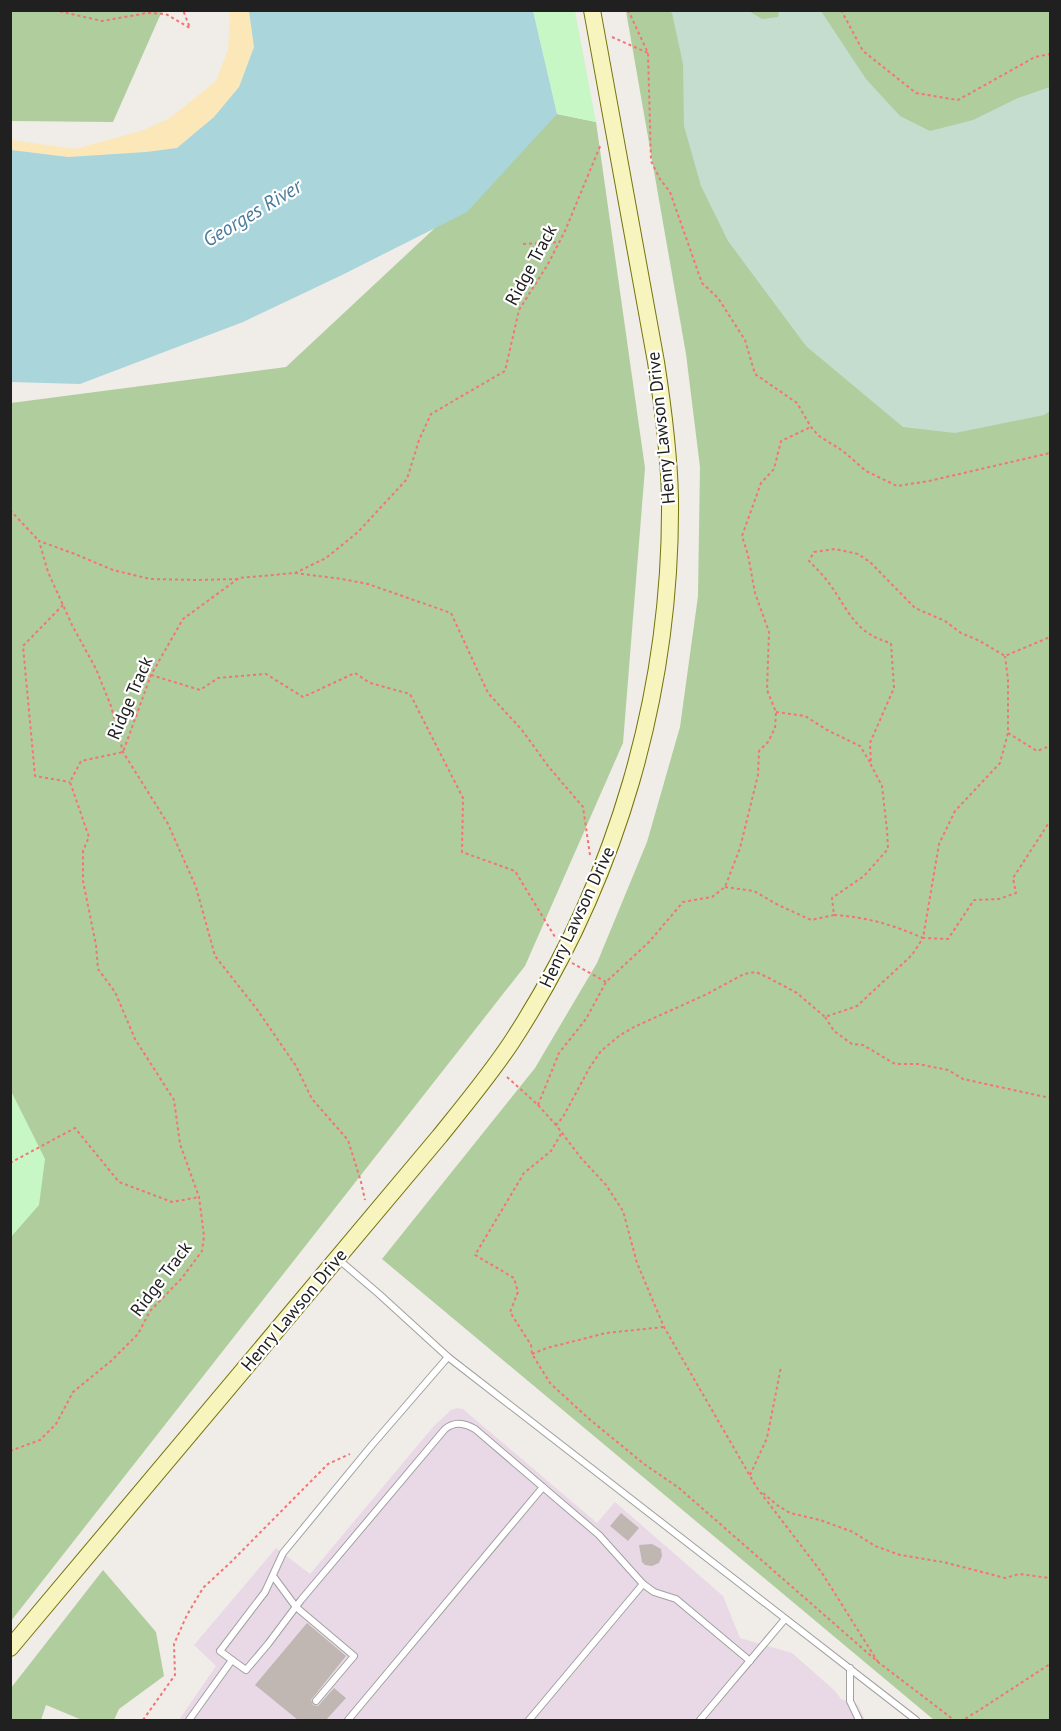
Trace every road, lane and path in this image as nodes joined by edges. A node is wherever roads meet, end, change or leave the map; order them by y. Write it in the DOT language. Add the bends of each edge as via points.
graph roads {
  1 [pos="54,10"];
  2 [pos="183,10"];
  3 [pos="592,10"];
  4 [pos="628,10"];
  5 [pos="841,10"];
  6 [pos="595,30"];
  7 [pos="648,53"];
  8 [pos="1050,54"];
  9 [pos="613,123"];
  10 [pos="560,242"];
  11 [pos="523,244"];
  12 [pos="811,427"];
  13 [pos="1050,453"];
  14 [pos="10,510"];
  15 [pos="39,541"];
  16 [pos="295,573"];
  17 [pos="239,578"];
  18 [pos="63,605"];
  19 [pos="1050,637"];
  20 [pos="1005,656"];
  21 [pos="151,675"];
  22 [pos="776,712"];
  23 [pos="1008,733"];
  24 [pos="1050,746"];
  25 [pos="123,752"];
  26 [pos="871,765"];
  27 [pos="70,782"];
  28 [pos="1050,821"];
  29 [pos="590,855"];
  30 [pos="725,887"];
  31 [pos="834,915"];
  32 [pos="923,938"];
  33 [pos="561,957"];
  34 [pos="606,982"];
  35 [pos="825,1017"];
  36 [pos="495,1065"];
  37 [pos="1050,1098"];
  38 [pos="538,1105"];
  39 [pos="556,1125"];
  40 [pos="561,1134"];
  41 [pos="10,1163"];
  42 [pos="199,1197"];
  43 [pos="369,1221"];
  44 [pos="337,1259"];
  45 [pos="663,1327"];
  46 [pos="532,1353"];
  47 [pos="448,1357"];
  48 [pos="781,1367"];
  49 [pos="10,1451"];
  50 [pos="350,1455"];
  51 [pos="750,1475"];
  52 [pos="543,1487"];
  53 [pos="757,1488"];
  54 [pos="273,1576"];
  55 [pos="1050,1578"];
  56 [pos="643,1584"];
  57 [pos="296,1607"];
  58 [pos="785,1619"];
  59 [pos="10,1648"];
  60 [pos="232,1660"];
  61 [pos="750,1662"];
  62 [pos="878,1662"];
  63 [pos="1050,1664"];
  64 [pos="849,1668"];
  65 [pos="316,1701"];
  66 [pos="143,1720"];
  67 [pos="189,1720"];
  68 [pos="348,1720"];
  69 [pos="529,1720"];
  70 [pos="700,1720"];
  71 [pos="859,1720"];
  72 [pos="916,1720"];
  73 [pos="954,1720"];
  1 -- 2 [label="path" via="102,21 147,13 166,14 190,28"];
  3 -- 6 [label="main road, Henry Lawson Drive"];
  4 -- 7 [label="path"];
  5 -- 8 [label="path" via="863,51 916,93 958,100 1035,57"];
  6 -- 7 [label="path"];
  6 -- 9 [label="main road, Henry Lawson Drive"];
  7 -- 12 [label="path" via="651,161 670,192 702,283 718,298 745,340 755,374 797,403"];
  9 -- 10 [label="path, Ridge Track"];
  9 -- 33 [label="main road, Henry Lawson Drive" via="664,417 670,497 667,574 656,674 636,766 609,850"];
  10 -- 11 [label="path"];
  10 -- 16 [label="path, Ridge Track" via="519,310 505,371 431,414 407,479 358,532 326,558"];
  12 -- 13 [label="path" via="866,471 897,486"];
  12 -- 22 [label="path" via="781,441 774,469 761,483 742,536 769,632 767,690"];
  14 -- 15 [label="path"];
  15 -- 17 [label="path" via="113,570 150,579"];
  15 -- 18 [label="path"];
  16 -- 17 [label="path, Ridge Track"];
  16 -- 29 [label="path" via="368,584 452,613 488,693 583,807"];
  17 -- 21 [label="path, Ridge Track" via="183,619"];
  18 -- 25 [label="path" via="96,669"];
  18 -- 27 [label="path" via="23,646 34,776"];
  19 -- 20 [label="path"];
  20 -- 23 [label="path"];
  20 -- 26 [label="path" via="915,608 858,554 835,549 814,552 809,561 859,627 877,640 891,644 894,688 870,743"];
  21 -- 25 [label="path, Ridge Track"];
  21 -- 33 [label="path" via="200,690 218,678 266,674 303,697 355,673 370,683 410,694 463,798 462,852 515,871 555,937"];
  22 -- 26 [label="path" via="805,716 860,746"];
  22 -- 30 [label="path" via="775,728 759,751 758,775 740,848"];
  23 -- 24 [label="path" via="1037,751"];
  23 -- 32 [label="path" via="1000,763 955,812 939,844"];
  25 -- 27 [label="path, Ridge Track" via="81,761"];
  25 -- 43 [label="path" via="168,824 192,877 215,956 296,1066 312,1099 348,1140"];
  26 -- 31 [label="path" via="882,786 888,849 864,876 832,898"];
  27 -- 42 [label="path, Ridge Track" via="89,837 83,851 83,881 98,969 115,992 135,1039 174,1100 180,1144"];
  28 -- 32 [label="path" via="1013,878 1016,893 999,899 975,900 948,939"];
  30 -- 31 [label="path" via="754,891 811,920"];
  30 -- 34 [label="path" via="712,897 683,902 649,942"];
  31 -- 32 [label="path" via="883,922"];
  32 -- 35 [label="path" via="912,955 857,1006"];
  33 -- 34 [label="path"];
  33 -- 36 [label="main road, Henry Lawson Drive"];
  34 -- 38 [label="path" via="586,1020 559,1053"];
  35 -- 37 [label="path" via="834,1031 852,1044 863,1045 895,1064 948,1070 963,1079"];
  35 -- 39 [label="path" via="797,993 767,977 756,972 744,974 619,1036 595,1059"];
  36 -- 38 [label="path"];
  36 -- 43 [label="main road, Henry Lawson Drive"];
  38 -- 39 [label="path"];
  39 -- 40 [label="path"];
  40 -- 45 [label="path" via="606,1185 623,1211 637,1263"];
  40 -- 46 [label="path" via="551,1150 524,1173 475,1255 514,1278 518,1292 510,1312"];
  41 -- 42 [label="path" via="75,1128 119,1182 172,1202"];
  42 -- 49 [label="path, Ridge Track" via="202,1251 182,1278 150,1311 138,1334 73,1392 56,1424 39,1440"];
  43 -- 44 [label="main road, Henry Lawson Drive"];
  44 -- 47 [label="lane"];
  44 -- 59 [label="main road, Henry Lawson Drive"];
  45 -- 46 [label="path" via="606,1333"];
  45 -- 51 [label="path"];
  46 -- 62 [label="path" via="550,1383 588,1418 679,1488"];
  47 -- 54 [label="lane" via="283,1553"];
  47 -- 58 [label="lane"];
  48 -- 51 [label="path" via="768,1438"];
  50 -- 66 [label="path" via="328,1464 203,1588 174,1644 175,1675"];
  51 -- 53 [label="path"];
  52 -- 56 [label="lane" via="599,1535"];
  52 -- 57 [label="lane" via="475,1429 459,1423 448,1426"];
  52 -- 68 [label="lane"];
  53 -- 55 [label="path" via="790,1513 853,1532 900,1555 1005,1578 1019,1574"];
  53 -- 62 [label="path" via="822,1573"];
  54 -- 57 [label="lane"];
  54 -- 60 [label="lane" via="220,1651"];
  56 -- 61 [label="lane" via="675,1599"];
  56 -- 69 [label="lane"];
  57 -- 60 [label="lane" via="246,1670"];
  57 -- 65 [label="lane" via="354,1656"];
  58 -- 61 [label="lane"];
  58 -- 64 [label="lane"];
  60 -- 67 [label="lane"];
  61 -- 70 [label="lane"];
  62 -- 73 [label="path"];
  63 -- 73 [label="path" via="970,1716"];
  64 -- 71 [label="lane" via="850,1701"];
  64 -- 72 [label="lane"];
}
